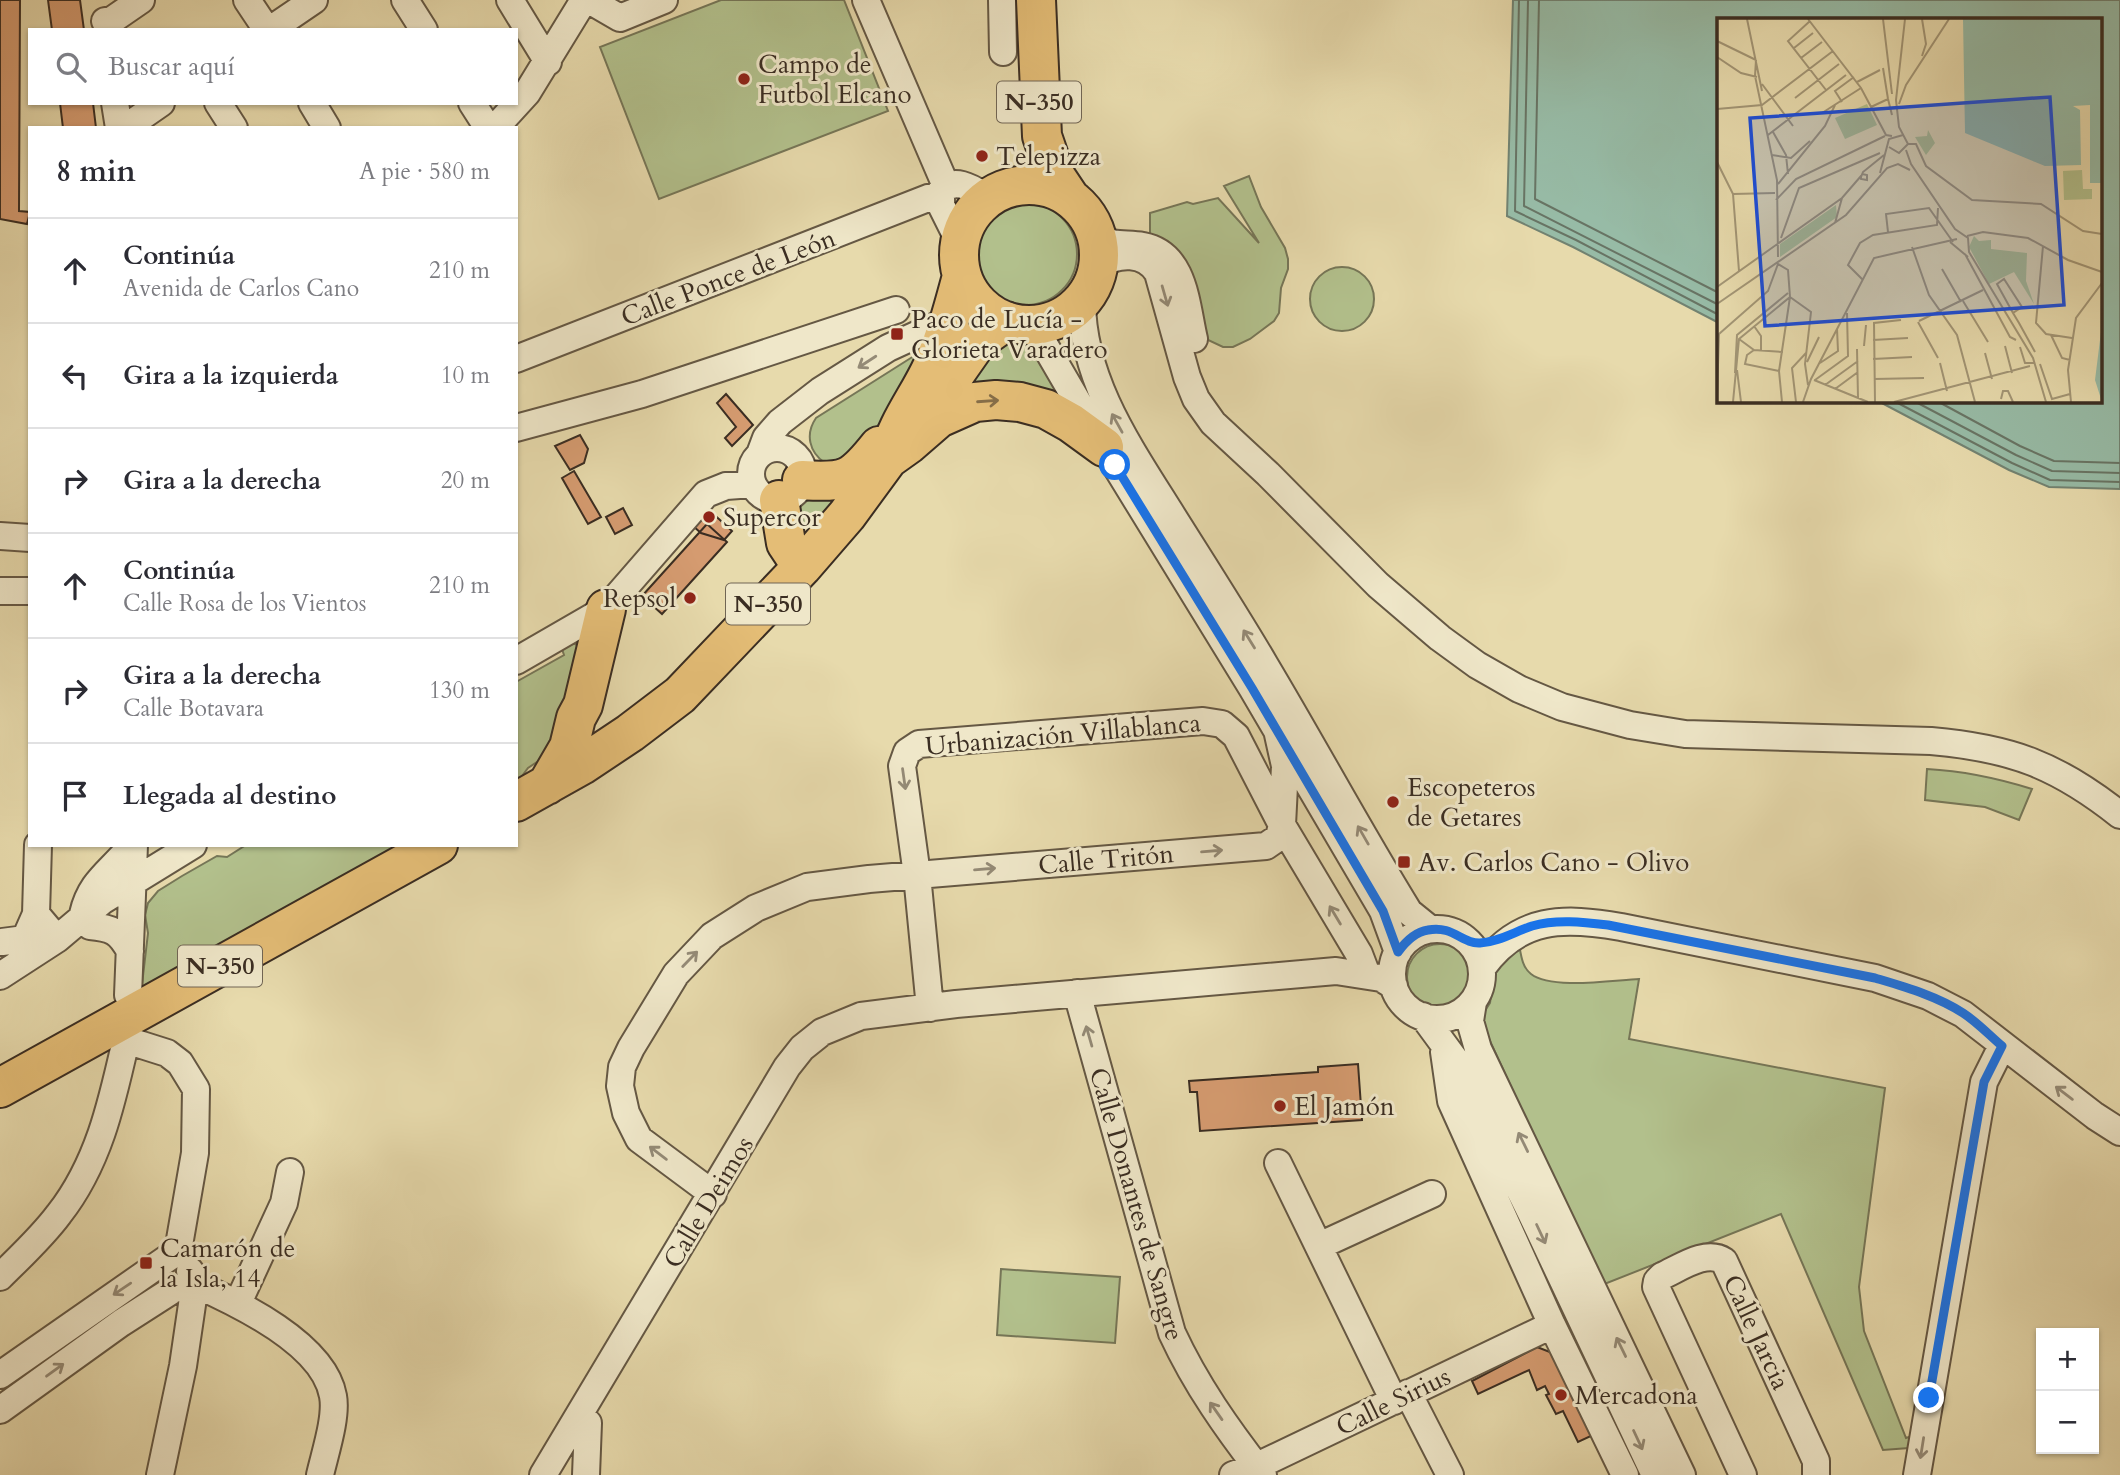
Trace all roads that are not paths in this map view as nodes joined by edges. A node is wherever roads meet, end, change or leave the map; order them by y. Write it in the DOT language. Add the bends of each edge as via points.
graph roads {
  1 [pos="141,0"];
  2 [pos="247,0"];
  3 [pos="314,0"];
  4 [pos="405,0"];
  5 [pos="587,0"];
  6 [pos="664,0"];
  7 [pos="866,0"];
  8 [pos="1002,0"];
  9 [pos="1023,0"];
  10 [pos="1036,0"];
  11 [pos="1053,0"];
  12 [pos="513,1"];
  13 [pos="104,17"];
  14 [pos="268,28"];
  15 [pos="272,28"];
  16 [pos="423,28"];
  17 [pos="1003,52"];
  18 [pos="548,62"];
  19 [pos="518,103"];
  20 [pos="1039,104"];
  21 [pos="116,105"];
  22 [pos="219,105"];
  23 [pos="313,105"];
  24 [pos="473,105"];
  25 [pos="516,105"];
  26 [pos="158,114"];
  27 [pos="119,126"];
  28 [pos="130,126"];
  29 [pos="233,126"];
  30 [pos="326,126"];
  31 [pos="487,126"];
  32 [pos="497,126"];
  33 [pos="943,191"];
  34 [pos="996,193"];
  35 [pos="1070,198"];
  36 [pos="1098,250"];
  37 [pos="960,259"];
  38 [pos="1082,301"];
  39 [pos="896,310"];
  40 [pos="949,320"];
  41 [pos="1020,323"];
  42 [pos="518,358"];
  43 [pos="518,427"];
  44 [pos="897,446"];
  45 [pos="1104,447"];
  46 [pos="770,476"];
  47 [pos="0,536"];
  48 [pos="28,538"];
  49 [pos="802,567"];
  50 [pos="0,591"];
  51 [pos="28,591"];
  52 [pos="592,627"];
  53 [pos="518,660"];
  54 [pos="583,705"];
  55 [pos="1277,730"];
  56 [pos="630,733"];
  57 [pos="532,793"];
  58 [pos="2120,815"];
  59 [pos="1282,825"];
  60 [pos="38,847"];
  61 [pos="130,847"];
  62 [pos="132,847"];
  63 [pos="434,847"];
  64 [pos="174,852"];
  65 [pos="917,875"];
  66 [pos="132,890"];
  67 [pos="36,914"];
  68 [pos="87,920"];
  69 [pos="1430,929"];
  70 [pos="1516,934"];
  71 [pos="57,939"];
  72 [pos="2,942"];
  73 [pos="1470,943"];
  74 [pos="130,951"];
  75 [pos="1397,953"];
  76 [pos="1482,968"];
  77 [pos="1364,969"];
  78 [pos="0,976"];
  79 [pos="1394,986"];
  80 [pos="1077,993"];
  81 [pos="128,995"];
  82 [pos="1473,1002"];
  83 [pos="930,1008"];
  84 [pos="1423,1016"];
  85 [pos="1443,1044"];
  86 [pos="2002,1046"];
  87 [pos="1,1087"];
  88 [pos="2120,1132"];
  89 [pos="1278,1163"];
  90 [pos="290,1172"];
  91 [pos="713,1194"];
  92 [pos="1432,1194"];
  93 [pos="1318,1246"];
  94 [pos="178,1251"];
  95 [pos="0,1277"];
  96 [pos="195,1284"];
  97 [pos="239,1303"];
  98 [pos="1552,1325"];
  99 [pos="0,1375"];
  100 [pos="1401,1397"];
  101 [pos="0,1410"];
  102 [pos="580,1415"];
  103 [pos="1251,1472"];
  104 [pos="160,1475"];
  105 [pos="320,1475"];
  106 [pos="543,1475"];
  107 [pos="586,1475"];
  108 [pos="1450,1475"];
  109 [pos="1625,1475"];
  110 [pos="1655,1475"];
  111 [pos="1682,1475"];
  112 [pos="1743,1475"];
  113 [pos="1816,1475"];
  114 [pos="1917,1475"];
  1 -- 13 [label="street" via="112,20"];
  2 -- 14 [label="street"];
  3 -- 15 [label="street"];
  4 -- 16 [label="street"];
  5 -- 6 [label="street" via="620,18"];
  5 -- 18 [label="street"];
  7 -- 33 [label="street"];
  8 -- 17 [label="street"];
  9 -- 34 [label="highway, N-350" via="1025,132 1016,165"];
  10 -- 20 [label="highway, N-350"];
  11 -- 20 [label="highway"];
  12 -- 18 [label="street"];
  18 -- 19 [label="street"];
  20 -- 35 [label="highway, N-350" via="1049,160"];
  21 -- 27 [label="street"];
  22 -- 29 [label="street"];
  23 -- 30 [label="street"];
  24 -- 31 [label="street"];
  25 -- 32 [label="street"];
  26 -- 28 [label="street"];
  33 -- 34 [label="street" via="954,183"];
  33 -- 37 [label="street"];
  33 -- 42 [label="street, Calle Ponce de León"];
  34 -- 35 [label="highway" via="1031,185"];
  34 -- 37 [label="highway, N-350" via="969,217"];
  35 -- 36 [label="highway, N-350" via="1091,221"];
  36 -- 38 [label="highway" via="1090,290"];
  36 -- 58 [label="street" via="1109,259 1138,256 1153,264 1180,358 1196,399 1213,423 1378,585 1440,638 1509,683 1562,707 1685,734 1978,746 2052,768"];
  37 -- 40 [label="highway, N-350"];
  37 -- 41 [label="highway" via="969,291 979,304 992,314"];
  38 -- 41 [label="highway, N-350" via="1060,318"];
  69 -- 38 [label="street, one-way" via="1409,912 1109,408 1090,361"];
  39 -- 43 [label="street" via="642,394"];
  40 -- 44 [label="highway, N-350"];
  40 -- 46 [label="street, one-way" via="888,348 780,422 766,438"];
  41 -- 44 [label="highway, N-350" via="978,341"];
  41 -- 45 [label="street"];
  44 -- 45 [label="highway, one-way" via="956,409 996,400 1046,409"];
  44 -- 46 [label="highway" via="883,440 852,476 836,481"];
  44 -- 49 [label="highway, N-350"];
  45 -- 55 [label="street"];
  46 -- 49 [label="highway" via="786,543"];
  46 -- 52 [label="street" via="733,467 717,475 706,494"];
  47 -- 48 [label="street"];
  49 -- 56 [label="highway, N-350" via="680,695"];
  50 -- 51 [label="street"];
  52 -- 53 [label="street"];
  52 -- 54 [label="highway"];
  54 -- 56 [label="highway" via="593,730 604,737"];
  54 -- 57 [label="highway" via="569,747"];
  55 -- 59 [label="street" via="1285,766"];
  55 -- 75 [label="street" via="1383,911"];
  56 -- 57 [label="highway, N-350"];
  65 -- 59 [label="street, Calle Tritón, one-way" via="1266,846 1279,837"];
  59 -- 65 [label="street, Urbanización Villablanca, one-way" via="1236,736 1213,721 919,744 907,752 902,766"];
  77 -- 59 [label="street, Urbanización Villablanca, one-way"];
  60 -- 67 [label="street"];
  61 -- 68 [label="street" via="87,899"];
  62 -- 66 [label="street"];
  63 -- 87 [label="highway, N-350"];
  64 -- 66 [label="street"];
  65 -- 83 [label="street, Urbanización Villablanca"];
  91 -- 65 [label="street, Calle Tritón, one-way" via="639,1139 620,1086 631,1048 676,974 712,936 756,908 807,887"];
  66 -- 68 [label="street"];
  66 -- 74 [label="street"];
  67 -- 71 [label="street"];
  67 -- 72 [label="street" via="25,939"];
  68 -- 71 [label="street"];
  68 -- 74 [label="street" via="110,928"];
  69 -- 73 [label="street" via="1452,931"];
  69 -- 75 [label="street" via="1410,937"];
  70 -- 73 [label="street"];
  70 -- 76 [label="street" via="1492,953"];
  70 -- 86 [label="street" via="1531,926 1580,921 1875,978 1963,1013"];
  71 -- 78 [label="street"];
  73 -- 76 [label="street"];
  74 -- 81 [label="street"];
  75 -- 77 [label="street"];
  75 -- 79 [label="street"];
  76 -- 82 [label="street" via="1482,983"];
  77 -- 79 [label="street"];
  77 -- 80 [label="street, Calle Deimos" via="1350,975 1336,971"];
  79 -- 84 [label="street" via="1405,1005"];
  80 -- 83 [label="street, Calle Deimos"];
  103 -- 80 [label="street, Calle Donantes de Sangre, one-way" via="1172,1333"];
  82 -- 84 [label="street" via="1455,1015"];
  111 -- 82 [label="street, one-way" via="1478,1049 1470,1021"];
  83 -- 91 [label="street, Calle Deimos" via="861,1016 822,1032 802,1048"];
  84 -- 85 [label="street"];
  85 -- 98 [label="street" via="1451,1101"];
  85 -- 110 [label="street, one-way" via="1456,1061 1525,1201"];
  88 -- 86 [label="street, one-way"];
  86 -- 114 [label="street, one-way" via="1984,1082"];
  89 -- 93 [label="street"];
  90 -- 97 [label="street" via="284,1203"];
  91 -- 102 [label="street, Calle Deimos"];
  92 -- 93 [label="street"];
  93 -- 100 [label="street"];
  94 -- 95 [label="street" via="195,1153 196,1089 180,1063 126,1040 103,1131 81,1182 44,1232"];
  94 -- 96 [label="street"];
  94 -- 99 [label="street, one-way"];
  96 -- 97 [label="street"];
  101 -- 96 [label="street, one-way" via="121,1323 174,1289"];
  96 -- 104 [label="street"];
  97 -- 105 [label="street" via="305,1350 329,1382 334,1397 332,1418"];
  98 -- 100 [label="street, Calle Sirius"];
  98 -- 109 [label="street"];
  100 -- 103 [label="street, Calle Sirius"];
  100 -- 108 [label="street"];
  102 -- 106 [label="street, Calle Deimos"];
  102 -- 107 [label="street" via="588,1423"];
  112 -- 113 [label="street, Calle Jarcia" via="1656,1287 1662,1276 1706,1256 1724,1261 1816,1461"];
}
